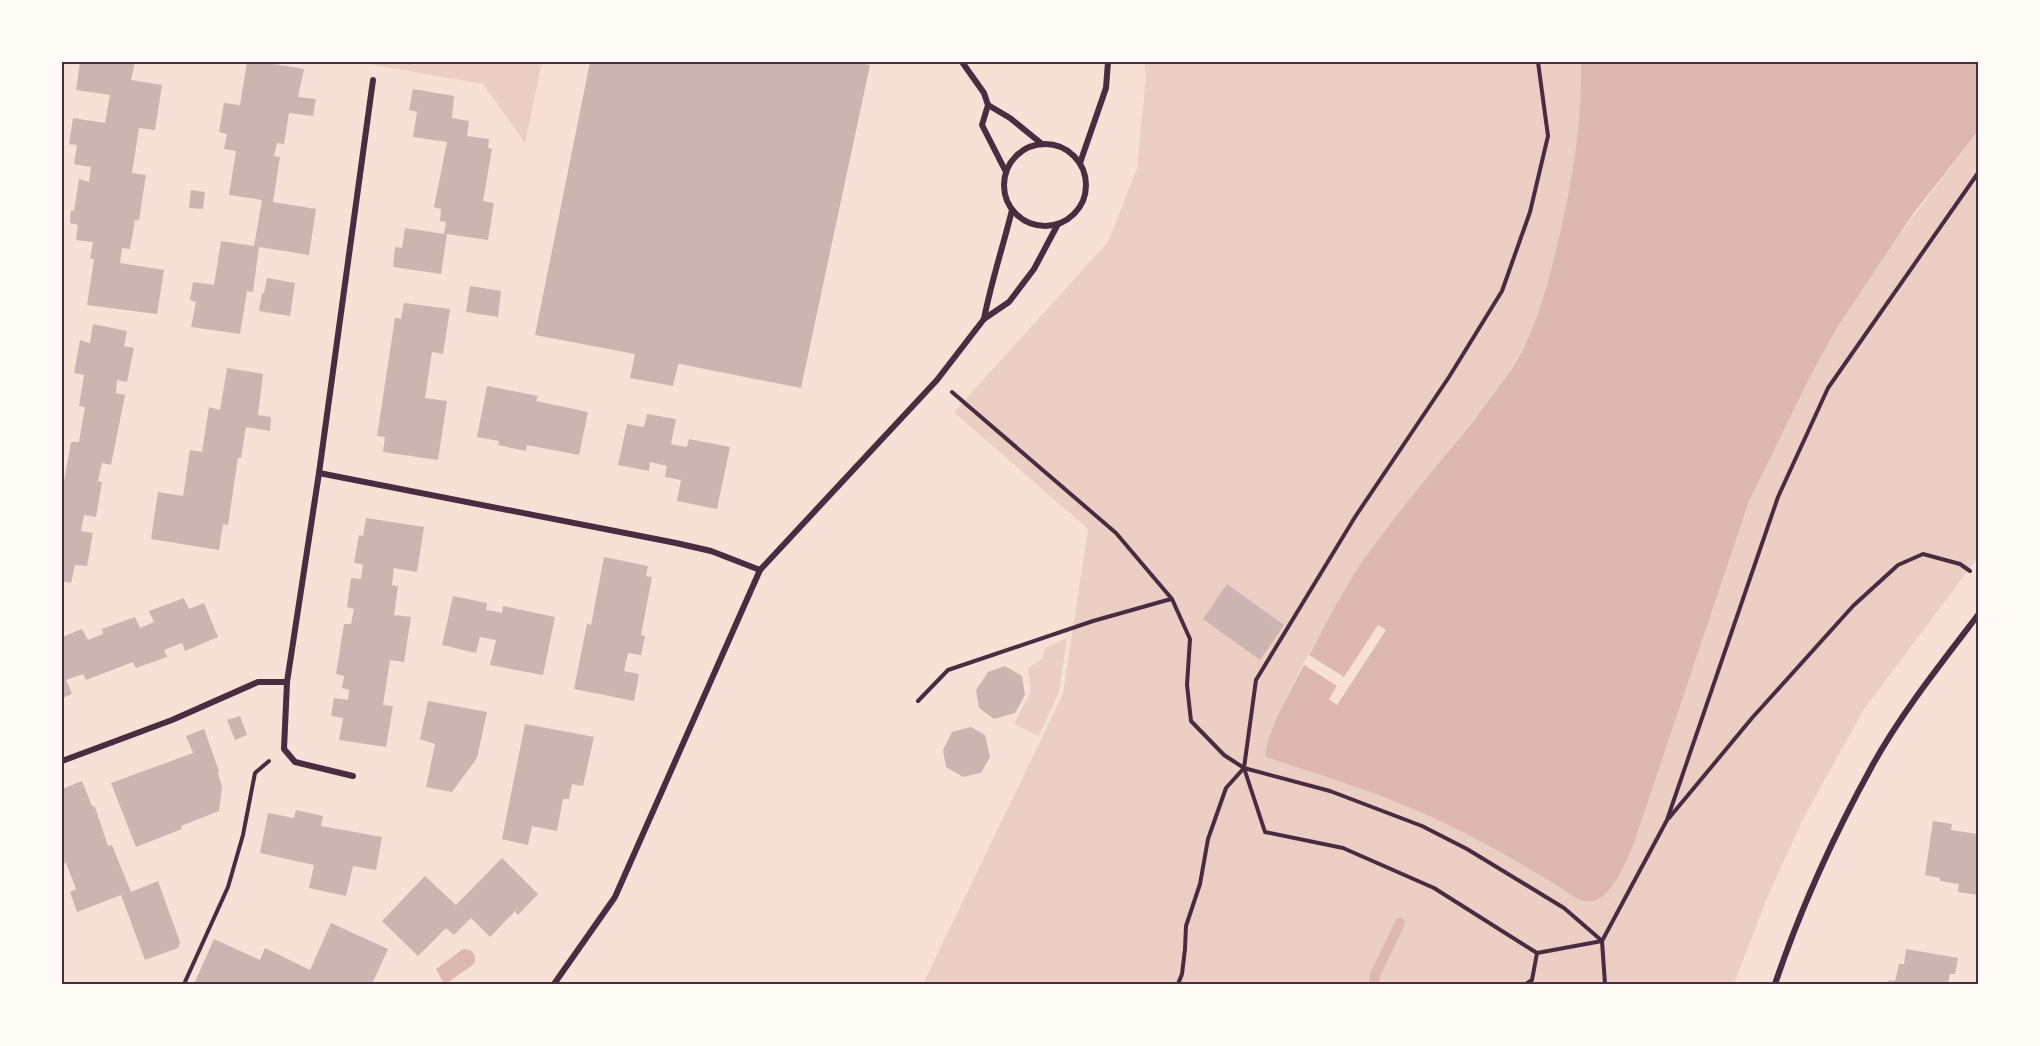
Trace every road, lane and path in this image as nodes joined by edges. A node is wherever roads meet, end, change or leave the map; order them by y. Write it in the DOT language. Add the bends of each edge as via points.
graph roads {
  1 [pos="962,62"];
  2 [pos="1108,62"];
  3 [pos="1538,62"];
  4 [pos="373,80"];
  5 [pos="988,105"];
  6 [pos="1042,144"];
  7 [pos="1080,163"];
  8 [pos="1006,172"];
  9 [pos="1978,173"];
  10 [pos="1012,210"];
  11 [pos="1058,224"];
  12 [pos="984,319"];
  13 [pos="937,380"];
  14 [pos="319,473"];
  15 [pos="760,570"];
  16 [pos="1970,572"];
  17 [pos="1172,599"];
  18 [pos="1978,615"];
  19 [pos="287,682"];
  20 [pos="918,701"];
  21 [pos="284,749"];
  22 [pos="62,761"];
  23 [pos="1244,768"];
  24 [pos="353,776"];
  25 [pos="1667,820"];
  26 [pos="1602,941"];
  27 [pos="1537,953"];
  28 [pos="1531,982"];
  29 [pos="183,984"];
  30 [pos="554,984"];
  31 [pos="1178,984"];
  32 [pos="1526,984"];
  33 [pos="1605,984"];
  34 [pos="1775,984"];
  1 -- 5 [label="street"];
  2 -- 7 [label="street" via="1106,88"];
  3 -- 23 [label="path" via="1548,136 1530,212 1502,291 1355,517 1256,680"];
  4 -- 14 [label="street"];
  5 -- 6 [label="street"];
  5 -- 8 [label="street" via="982,125"];
  6 -- 7 [label="street" via="1063,149"];
  6 -- 8 [label="street" via="1028,147 1012,160"];
  7 -- 11 [label="street" via="1086,181 1085,196 1079,209"];
  8 -- 10 [label="street" via="1006,200"];
  9 -- 25 [label="path" via="1828,388 1778,497"];
  10 -- 11 [label="street" via="1032,225"];
  10 -- 12 [label="street"];
  11 -- 12 [label="street" via="1034,269 1009,302"];
  12 -- 13 [label="street"];
  13 -- 15 [label="street"];
  13 -- 17 [label="path" via="1116,533"];
  14 -- 15 [label="street" via="676,543 711,551"];
  14 -- 19 [label="street"];
  15 -- 30 [label="street" via="615,897"];
  16 -- 25 [label="path" via="1960,564 1923,554 1898,565 1853,606"];
  17 -- 20 [label="path" via="948,670"];
  17 -- 23 [label="path" via="1190,639 1187,686 1191,721 1224,756"];
  18 -- 34 [label="street" via="1871,767 1806,901"];
  19 -- 21 [label="street"];
  19 -- 22 [label="street" via="258,681 172,720"];
  21 -- 24 [label="street" via="295,762"];
  21 -- 29 [label="path" via="255,773 228,887"];
  23 -- 26 [label="path" via="1330,791 1422,826 1564,908"];
  23 -- 27 [label="path" via="1265,832 1343,848 1434,888"];
  23 -- 31 [label="path" via="1226,788 1208,839 1200,884 1186,926"];
  25 -- 26 [label="path"];
  26 -- 27 [label="path"];
  26 -- 33 [label="path"];
  27 -- 28 [label="path"];
  28 -- 32 [label="path"];
}
